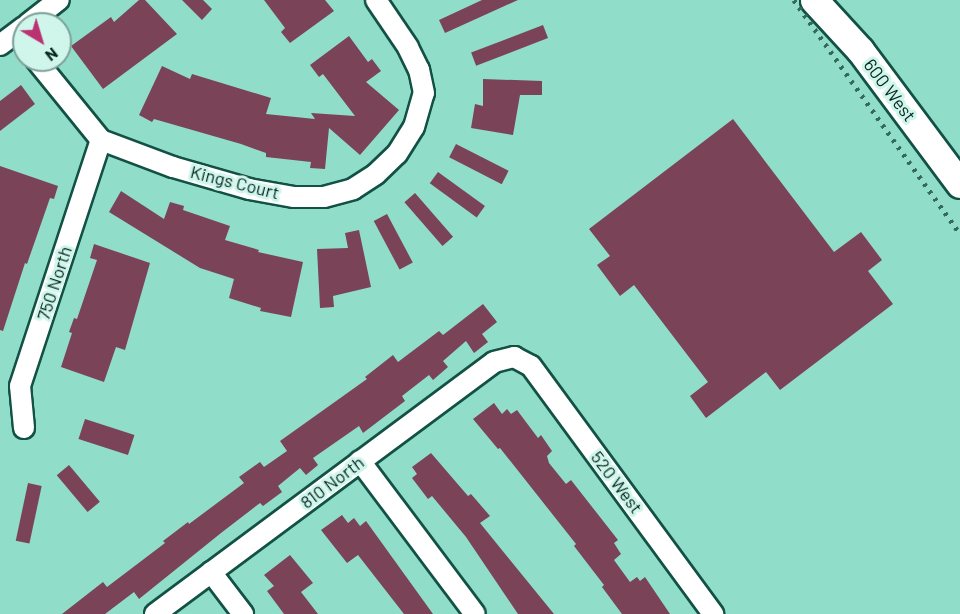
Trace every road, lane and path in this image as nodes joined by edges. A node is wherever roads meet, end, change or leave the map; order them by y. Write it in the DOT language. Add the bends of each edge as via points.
graph roads {
  1 [pos="60,0"];
  2 [pos="376,0"];
  3 [pos="814,0"];
  4 [pos="46,12"];
  5 [pos="46,72"];
  6 [pos="101,140"];
  7 [pos="960,184"];
  8 [pos="514,357"];
  9 [pos="24,428"];
  10 [pos="360,461"];
  11 [pos="211,572"];
  12 [pos="155,614"];
  13 [pos="243,614"];
  14 [pos="475,614"];
  15 [pos="712,614"];
  1 -- 4 [label="street"];
  2 -- 6 [label="street, Kings Court" via="420,70 424,93 414,127 397,154 353,189 324,197 294,197 249,189"];
  3 -- 7 [label="main road, 600 West" via="860,50"];
  5 -- 6 [label="street"];
  6 -- 9 [label="street, 750 North" via="20,386"];
  8 -- 10 [label="street, 810 North" via="494,362"];
  8 -- 15 [label="street, 520 West" via="531,366"];
  10 -- 11 [label="street, 810 North"];
  10 -- 14 [label="street"];
  11 -- 12 [label="street, 810 North"];
  11 -- 13 [label="street"];
}
